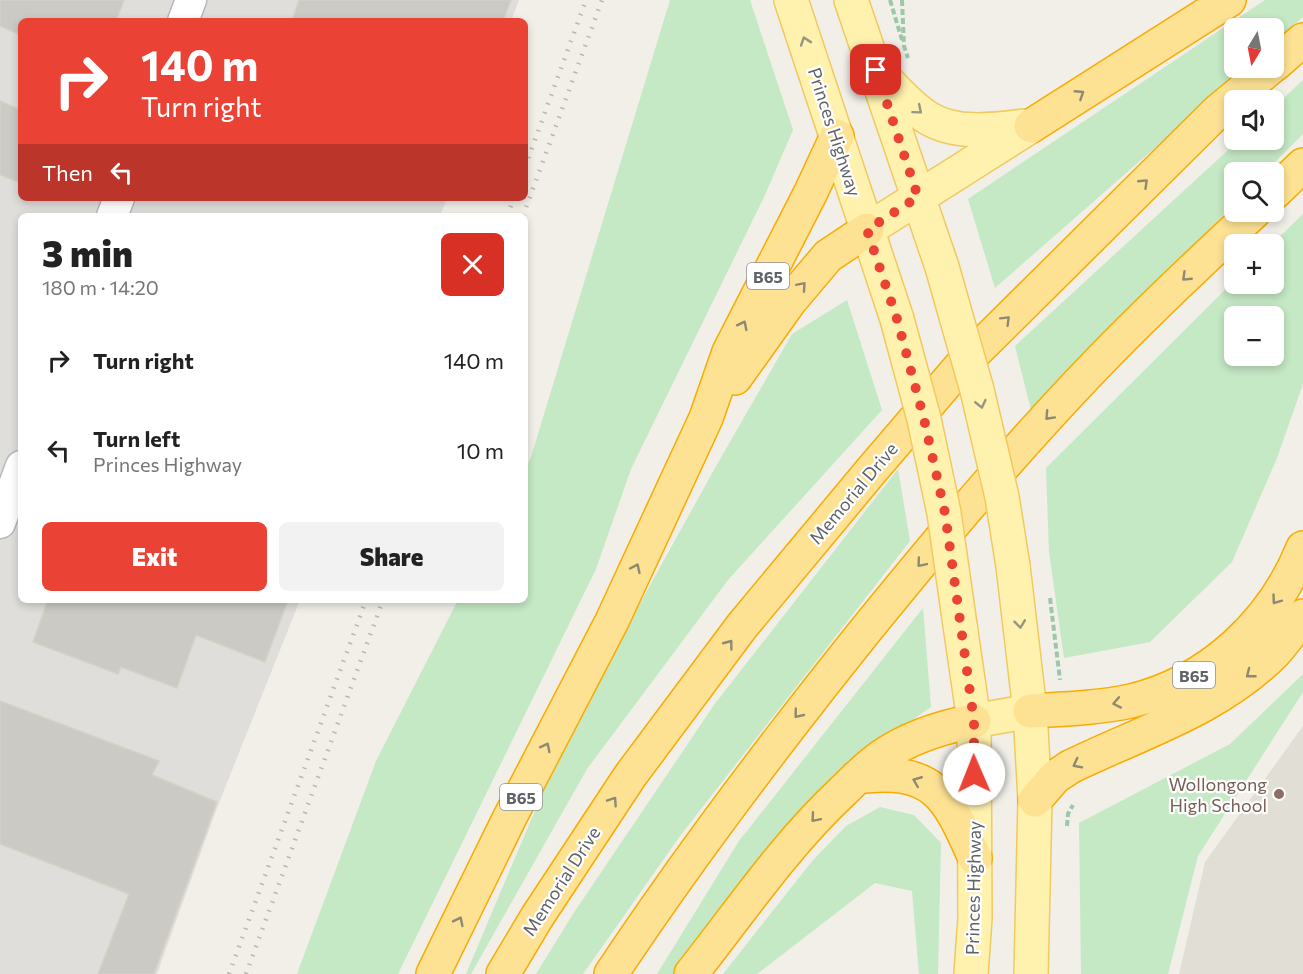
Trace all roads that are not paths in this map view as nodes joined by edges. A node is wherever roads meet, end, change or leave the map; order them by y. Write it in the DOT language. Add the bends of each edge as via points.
graph roads {
  1 [pos="191,0"];
  2 [pos="791,0"];
  3 [pos="851,0"];
  4 [pos="1230,0"];
  5 [pos="184,18"];
  6 [pos="1303,40"];
  7 [pos="1284,56"];
  8 [pos="876,70"];
  9 [pos="1258,78"];
  10 [pos="1031,126"];
  11 [pos="837,136"];
  12 [pos="1303,165"];
  13 [pos="1284,183"];
  14 [pos="918,197"];
  15 [pos="1244,222"];
  16 [pos="867,230"];
  17 [pos="706,418"];
  18 [pos="18,474"];
  19 [pos="0,523"];
  20 [pos="1303,548"];
  21 [pos="1303,616"];
  22 [pos="1030,711"];
  23 [pos="974,721"];
  24 [pos="857,777"];
  25 [pos="1035,800"];
  26 [pos="975,858"];
  27 [pos="433,974"];
  28 [pos="503,974"];
  29 [pos="611,974"];
  30 [pos="691,974"];
  31 [pos="971,974"];
  32 [pos="1031,974"];
  1 -- 5 [label="street"];
  11 -- 2 [label="main road, Princes Highway, one-way"];
  3 -- 8 [label="main road"];
  10 -- 4 [label="highway, B65, one-way"];
  6 -- 7 [label="highway, Memorial Drive"];
  8 -- 10 [label="main road, one-way" via="915,108 941,123 986,130"];
  8 -- 14 [label="main road"];
  28 -- 9 [label="highway, Memorial Drive, one-way" via="637,766 742,626 879,462 960,367 1218,111"];
  10 -- 14 [label="main road, B65"];
  11 -- 16 [label="main road, Princes Highway"];
  17 -- 11 [label="highway, B65, one-way" via="729,352"];
  12 -- 13 [label="highway"];
  14 -- 16 [label="main road, B65"];
  14 -- 22 [label="main road, one-way, bridge" via="977,390 1002,497"];
  15 -- 29 [label="highway, one-way" via="1096,365 915,570 778,739"];
  17 -- 16 [label="highway, B65, one-way" via="790,301 828,256"];
  16 -- 23 [label="main road, Princes Highway, bridge" via="897,319 945,513"];
  27 -- 17 [label="highway, B65, one-way" via="612,621"];
  18 -- 19 [label="street"];
  20 -- 22 [label="highway, B65, one-way" via="1281,593 1252,629 1186,680 1157,693 1104,706"];
  21 -- 25 [label="highway, one-way" via="1275,652 1236,684 1179,717 1070,767 1055,777"];
  22 -- 23 [label="main road, B65"];
  22 -- 25 [label="main road"];
  23 -- 24 [label="highway, B65" via="941,728 913,740"];
  23 -- 26 [label="main road, Princes Highway"];
  26 -- 24 [label="highway, one-way" via="956,816 931,788 895,775"];
  24 -- 30 [label="highway, B65, one-way" via="786,852"];
  25 -- 32 [label="main road"];
  26 -- 31 [label="main road, Princes Highway"];
}
